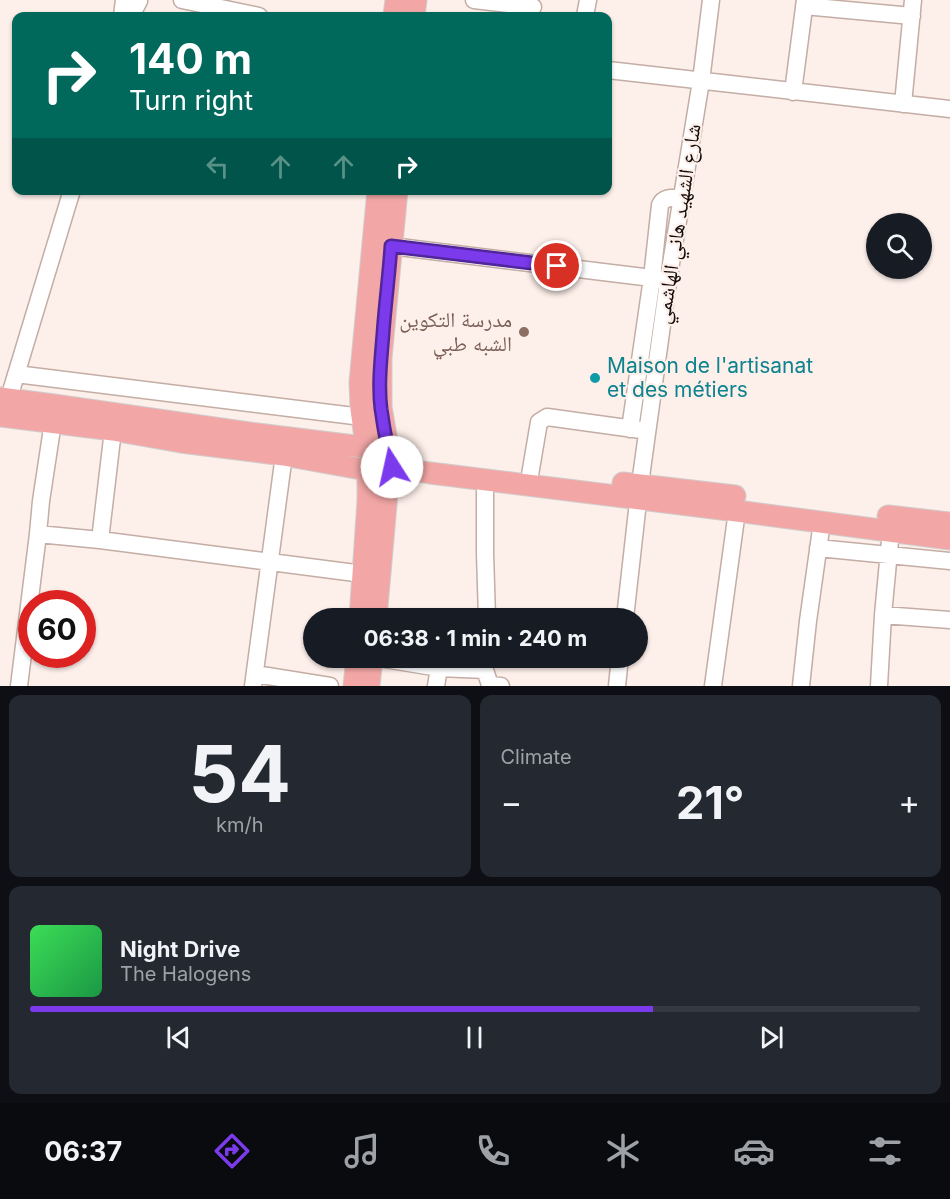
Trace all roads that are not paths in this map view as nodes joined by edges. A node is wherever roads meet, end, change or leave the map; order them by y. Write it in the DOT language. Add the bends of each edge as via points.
graph roads {
  1 [pos="182,0"];
  2 [pos="474,0"];
  3 [pos="711,0"];
  4 [pos="805,3"];
  5 [pos="533,8"];
  6 [pos="913,8"];
  7 [pos="240,12"];
  8 [pos="612,70"];
  9 [pos="701,81"];
  10 [pos="793,92"];
  11 [pos="903,104"];
  12 [pos="950,109"];
  13 [pos="70,195"];
  14 [pos="378,195"];
  15 [pos="396,195"];
  16 [pos="391,246"];
  17 [pos="660,280"];
  18 [pos="16,374"];
  19 [pos="3,408"];
  20 [pos="362,417"];
  21 [pos="53,422"];
  22 [pos="630,429"];
  23 [pos="113,430"];
  24 [pos="648,431"];
  25 [pos="365,446"];
  26 [pos="284,455"];
  27 [pos="390,459"];
  28 [pos="365,472"];
  29 [pos="430,473"];
  30 [pos="530,475"];
  31 [pos="485,480"];
  32 [pos="639,491"];
  33 [pos="680,497"];
  34 [pos="385,510"];
  35 [pos="737,511"];
  36 [pos="822,522"];
  37 [pos="950,523"];
  38 [pos="891,530"];
  39 [pos="38,534"];
  40 [pos="950,538"];
  41 [pos="100,540"];
  42 [pos="818,548"];
  43 [pos="888,555"];
  44 [pos="950,561"];
  45 [pos="270,562"];
  46 [pos="363,574"];
  47 [pos="361,608"];
  48 [pos="377,608"];
  49 [pos="487,608"];
  50 [pos="626,608"];
  51 [pos="883,615"];
  52 [pos="950,620"];
  53 [pos="356,668"];
  54 [pos="371,668"];
  55 [pos="439,668"];
  56 [pos="491,668"];
  57 [pos="619,668"];
  58 [pos="254,680"];
  59 [pos="19,686"];
  60 [pos="330,686"];
  61 [pos="354,686"];
  62 [pos="369,686"];
  63 [pos="436,686"];
  64 [pos="494,686"];
  65 [pos="617,686"];
  66 [pos="713,686"];
  67 [pos="801,686"];
  68 [pos="879,686"];
  1 -- 7 [label="street"];
  2 -- 5 [label="street"];
  3 -- 9 [label="street, شارع الشهيد هاني الهاشمي"];
  4 -- 6 [label="street"];
  4 -- 10 [label="street"];
  6 -- 11 [label="street"];
  8 -- 9 [label="street"];
  9 -- 10 [label="street"];
  9 -- 17 [label="street, شارع الشهيد هاني الهاشمي" via="682,198"];
  10 -- 11 [label="street"];
  11 -- 12 [label="street"];
  13 -- 18 [label="street"];
  14 -- 20 [label="main road" via="360,382"];
  15 -- 16 [label="main road"];
  16 -- 17 [label="street"];
  16 -- 27 [label="main road" via="380,384"];
  17 -- 22 [label="street"];
  17 -- 24 [label="street, شارع الشهيد هاني الهاشمي"];
  18 -- 19 [label="street"];
  18 -- 20 [label="street"];
  19 -- 21 [label="main road"];
  19 -- 25 [label="main road" via="54,405"];
  20 -- 25 [label="main road"];
  21 -- 23 [label="main road"];
  21 -- 39 [label="street"];
  22 -- 24 [label="street"];
  22 -- 30 [label="street" via="547,417 539,422"];
  23 -- 26 [label="main road"];
  23 -- 41 [label="street"];
  24 -- 32 [label="street, شارع الشهيد هاني الهاشمي"];
  25 -- 27 [label="main road" via="380,442"];
  25 -- 28 [label="main road" via="358,460"];
  26 -- 28 [label="main road"];
  26 -- 45 [label="street"];
  27 -- 28 [label="main road" via="379,477"];
  27 -- 29 [label="main road"];
  27 -- 30 [label="main road" via="402,456"];
  27 -- 34 [label="main road"];
  28 -- 46 [label="main road" via="368,501"];
  29 -- 31 [label="main road"];
  29 -- 34 [label="main road" via="399,485"];
  30 -- 32 [label="main road"];
  31 -- 32 [label="main road"];
  31 -- 49 [label="street"];
  32 -- 33 [label="main road"];
  32 -- 50 [label="street, شارع الشهيد هاني الهاشمي"];
  33 -- 35 [label="main road"];
  33 -- 37 [label="main road"];
  34 -- 48 [label="main road"];
  35 -- 36 [label="main road"];
  35 -- 66 [label="street"];
  36 -- 38 [label="main road"];
  36 -- 42 [label="street"];
  38 -- 40 [label="main road"];
  38 -- 43 [label="street"];
  39 -- 41 [label="street"];
  39 -- 59 [label="street"];
  41 -- 45 [label="street"];
  42 -- 43 [label="street"];
  42 -- 67 [label="street"];
  43 -- 44 [label="street"];
  43 -- 51 [label="street"];
  45 -- 46 [label="street"];
  45 -- 58 [label="street"];
  46 -- 47 [label="main road"];
  51 -- 52 [label="street"];
  51 -- 68 [label="street"];
  53 -- 61 [label="main road"];
  54 -- 62 [label="main road"];
  55 -- 63 [label="street"];
  55 -- 64 [label="street" via="485,670"];
  56 -- 64 [label="street"];
  57 -- 65 [label="street"];
  58 -- 60 [label="street"];
}
